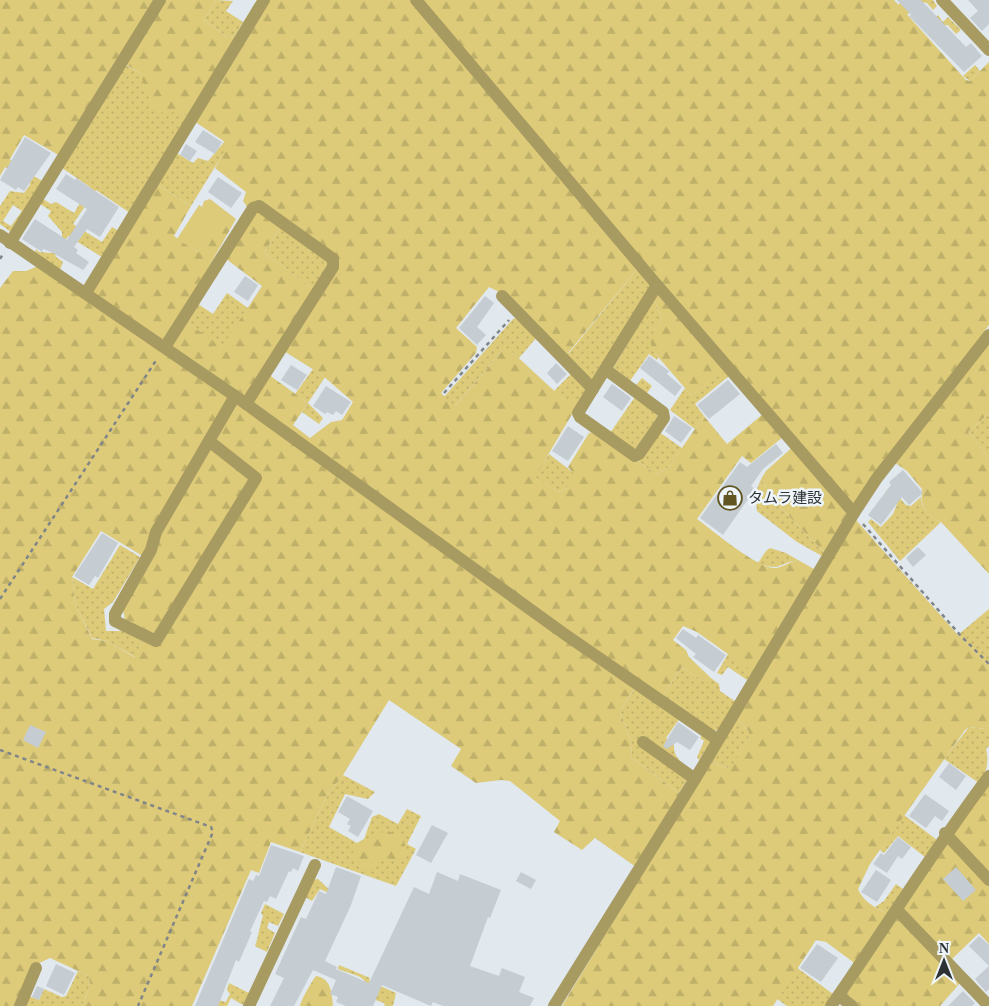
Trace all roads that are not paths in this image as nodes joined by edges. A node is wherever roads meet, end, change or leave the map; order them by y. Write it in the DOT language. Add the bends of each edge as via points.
graph roads {
  1 [pos="160,0"];
  2 [pos="264,0"];
  3 [pos="416,0"];
  4 [pos="942,0"];
  5 [pos="989,50"];
  6 [pos="5,239"];
  7 [pos="657,285"];
  8 [pos="86,293"];
  9 [pos="502,296"];
  10 [pos="989,335"];
  11 [pos="164,347"];
  12 [pos="605,369"];
  13 [pos="593,389"];
  14 [pos="235,396"];
  15 [pos="246,404"];
  16 [pos="209,441"];
  17 [pos="854,513"];
  18 [pos="718,740"];
  19 [pos="643,742"];
  20 [pos="989,776"];
  21 [pos="695,779"];
  22 [pos="945,833"];
  23 [pos="315,865"];
  24 [pos="989,880"];
  25 [pos="897,910"];
  26 [pos="36,968"];
  27 [pos="835,1001"];
  28 [pos="20,1006"];
  29 [pos="249,1006"];
  30 [pos="554,1006"];
  31 [pos="852,1006"];
  32 [pos="989,1006"];
  1 -- 6 [label="street"];
  2 -- 8 [label="street"];
  3 -- 7 [label="street"];
  4 -- 5 [label="street"];
  6 -- 8 [label="street"];
  7 -- 12 [label="street"];
  7 -- 17 [label="street"];
  8 -- 11 [label="street"];
  9 -- 13 [label="street"];
  10 -- 17 [label="street" via="877,478"];
  11 -- 14 [label="street"];
  11 -- 15 [label="street" via="253,208 259,206 332,259 333,267"];
  12 -- 13 [label="street"];
  12 -- 13 [label="street" via="664,412 664,418 639,454 635,456 580,417 578,413"];
  14 -- 15 [label="street"];
  14 -- 16 [label="street"];
  15 -- 18 [label="street" via="563,633"];
  16 -- 16 [label="street" via="156,532 151,550 115,614 115,621 156,641 256,478"];
  17 -- 18 [label="street"];
  18 -- 21 [label="street"];
  19 -- 21 [label="street"];
  20 -- 22 [label="street"];
  21 -- 30 [label="street"];
  22 -- 24 [label="street"];
  22 -- 25 [label="street"];
  23 -- 29 [label="street"];
  25 -- 27 [label="street"];
  25 -- 32 [label="street"];
  26 -- 28 [label="street"];
  27 -- 31 [label="street"];
}
